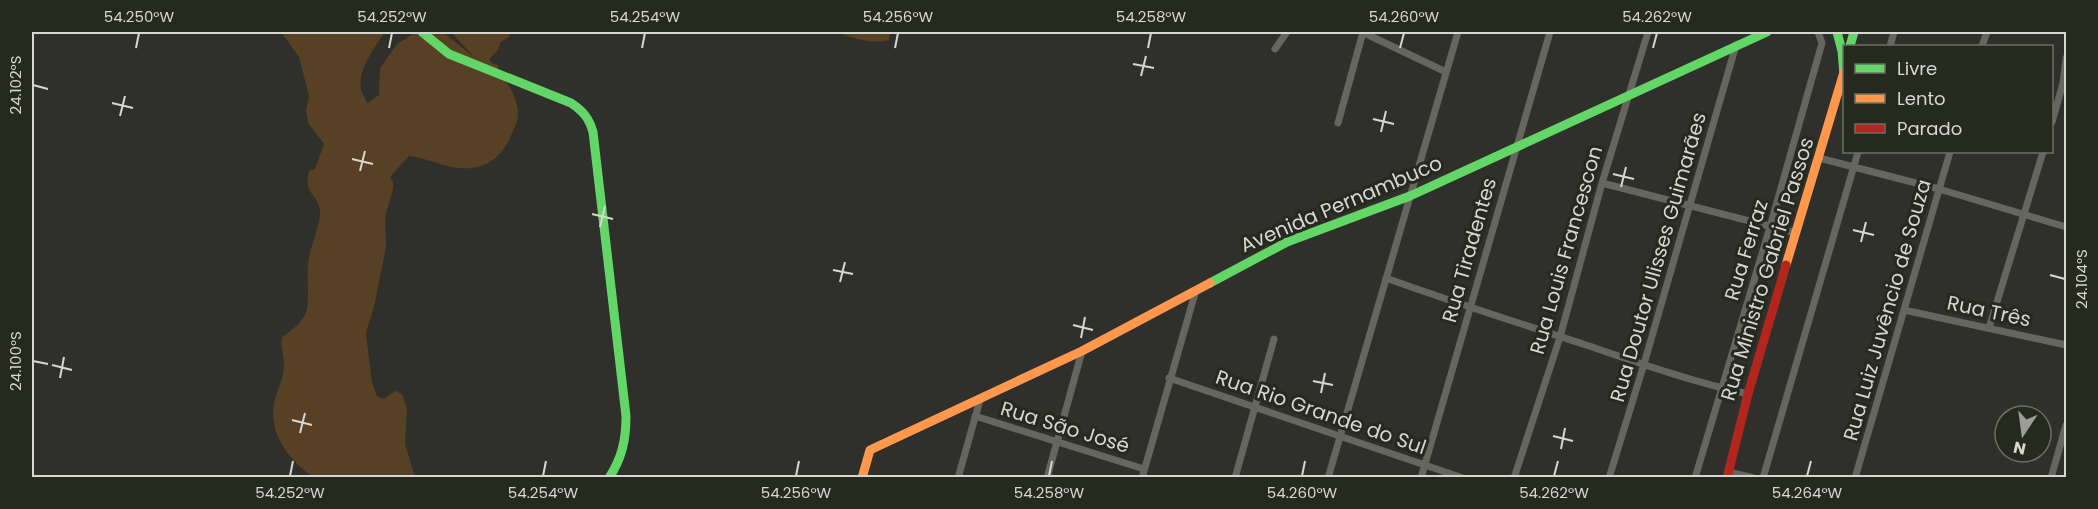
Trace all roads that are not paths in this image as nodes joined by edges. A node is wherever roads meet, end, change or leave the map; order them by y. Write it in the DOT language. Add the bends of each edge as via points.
graph roads {
  1 [pos="422,32"];
  2 [pos="1287,32"];
  3 [pos="1363,32"];
  4 [pos="1458,32"];
  5 [pos="1550,32"];
  6 [pos="1648,32"];
  7 [pos="1767,32"];
  8 [pos="1818,32"];
  9 [pos="1837,32"];
  10 [pos="1736,45"];
  11 [pos="1275,49"];
  12 [pos="2067,58"];
  13 [pos="1843,62"];
  14 [pos="1446,72"];
  15 [pos="1843,77"];
  16 [pos="1628,97"];
  17 [pos="2053,118"];
  18 [pos="1338,123"];
  19 [pos="1515,147"];
  20 [pos="1858,153"];
  21 [pos="1950,153"];
  22 [pos="2043,153"];
  23 [pos="1819,158"];
  24 [pos="1854,166"];
  25 [pos="1602,183"];
  26 [pos="1939,189"];
  27 [pos="1410,196"];
  28 [pos="1690,205"];
  29 [pos="2025,215"];
  30 [pos="1770,227"];
  31 [pos="2067,227"];
  32 [pos="1796,233"];
  33 [pos="1386,278"];
  34 [pos="1196,290"];
  35 [pos="1470,308"];
  36 [pos="1904,310"];
  37 [pos="1989,328"];
  38 [pos="1560,337"];
  39 [pos="1274,339"];
  40 [pos="2067,345"];
  41 [pos="1082,351"];
  42 [pos="1644,364"];
  43 [pos="1169,378"];
  44 [pos="1721,388"];
  45 [pos="1748,394"];
  46 [pos="980,400"];
  47 [pos="1254,407"];
  48 [pos="975,416"];
  49 [pos="2067,425"];
  50 [pos="1340,436"];
  51 [pos="1056,442"];
  52 [pos="1425,465"];
  53 [pos="1144,469"];
  54 [pos="1727,475"];
  55 [pos="609,477"];
  56 [pos="862,477"];
  57 [pos="958,477"];
  58 [pos="1047,477"];
  59 [pos="1142,477"];
  60 [pos="1235,477"];
  61 [pos="1328,477"];
  62 [pos="1421,477"];
  63 [pos="1463,477"];
  64 [pos="1514,477"];
  65 [pos="1609,477"];
  66 [pos="1695,477"];
  67 [pos="1754,477"];
  68 [pos="1763,477"];
  69 [pos="1856,477"];
  70 [pos="2051,477"];
  1 -- 55 [label="street" via="449,54 571,103 589,119 599,173 626,416 624,452"];
  2 -- 11 [label="street"];
  3 -- 14 [label="street"];
  3 -- 18 [label="street"];
  4 -- 14 [label="street"];
  5 -- 19 [label="street, Rua Tiradentes"];
  6 -- 16 [label="street, Rua Louis Francescon"];
  7 -- 10 [label="street, Avenida Pernambuco"];
  8 -- 30 [label="street, Rua Ferraz" via="1822,43"];
  9 -- 13 [label="street"];
  10 -- 16 [label="street, Avenida Pernambuco"];
  10 -- 28 [label="street, Rua Doutor Ulisses Guimarães"];
  12 -- 17 [label="street"];
  14 -- 27 [label="street"];
  15 -- 23 [label="street, Rua Ministro Gabriel Passos"];
  16 -- 19 [label="street, Avenida Pernambuco"];
  16 -- 25 [label="street, Rua Louis Francescon"];
  19 -- 27 [label="street, Avenida Pernambuco"];
  19 -- 35 [label="street, Rua Tiradentes"];
  20 -- 24 [label="street"];
  21 -- 26 [label="street, Rua Luiz Juvêncio de Souza"];
  22 -- 29 [label="street"];
  23 -- 24 [label="street"];
  23 -- 32 [label="street, Rua Ministro Gabriel Passos"];
  24 -- 26 [label="street"];
  24 -- 68 [label="street"];
  25 -- 28 [label="street"];
  25 -- 38 [label="street, Rua Louis Francescon"];
  26 -- 29 [label="street"];
  26 -- 36 [label="street, Rua Luiz Juvêncio de Souza"];
  27 -- 33 [label="street"];
  27 -- 34 [label="street, Avenida Pernambuco" via="1287,242"];
  28 -- 30 [label="street"];
  28 -- 42 [label="street, Rua Doutor Ulisses Guimarães"];
  29 -- 31 [label="street"];
  29 -- 37 [label="street"];
  30 -- 32 [label="street"];
  30 -- 44 [label="street, Rua Ferraz"];
  32 -- 45 [label="street, Rua Ministro Gabriel Passos"];
  33 -- 35 [label="street"];
  33 -- 50 [label="street"];
  34 -- 41 [label="street, Avenida Pernambuco"];
  34 -- 43 [label="street"];
  35 -- 38 [label="street"];
  35 -- 52 [label="street, Rua Tiradentes"];
  36 -- 37 [label="street, Rua Três"];
  36 -- 69 [label="street, Rua Luiz Juvêncio de Souza"];
  37 -- 40 [label="street, Rua Três"];
  38 -- 42 [label="street"];
  38 -- 64 [label="street, Rua Louis Francescon"];
  39 -- 47 [label="street"];
  41 -- 46 [label="street, Avenida Pernambuco"];
  41 -- 51 [label="street"];
  42 -- 44 [label="street"];
  42 -- 65 [label="street, Rua Doutor Ulisses Guimarães"];
  43 -- 47 [label="street, Rua Rio Grande do Sul"];
  43 -- 53 [label="street"];
  44 -- 45 [label="street"];
  44 -- 66 [label="street, Rua Ferraz"];
  45 -- 54 [label="street, Rua Ministro Gabriel Passos"];
  46 -- 48 [label="street"];
  46 -- 56 [label="street, Avenida Pernambuco" via="870,450"];
  47 -- 50 [label="street, Rua Rio Grande do Sul"];
  47 -- 60 [label="street"];
  48 -- 51 [label="street, Rua São José"];
  48 -- 57 [label="street"];
  49 -- 70 [label="street"];
  50 -- 52 [label="street, Rua Rio Grande do Sul"];
  50 -- 61 [label="street"];
  51 -- 53 [label="street, Rua São José"];
  51 -- 58 [label="street"];
  52 -- 62 [label="street, Rua Tiradentes"];
  52 -- 63 [label="street, Rua Rio Grande do Sul"];
  53 -- 59 [label="street"];
  54 -- 67 [label="street"];
}
